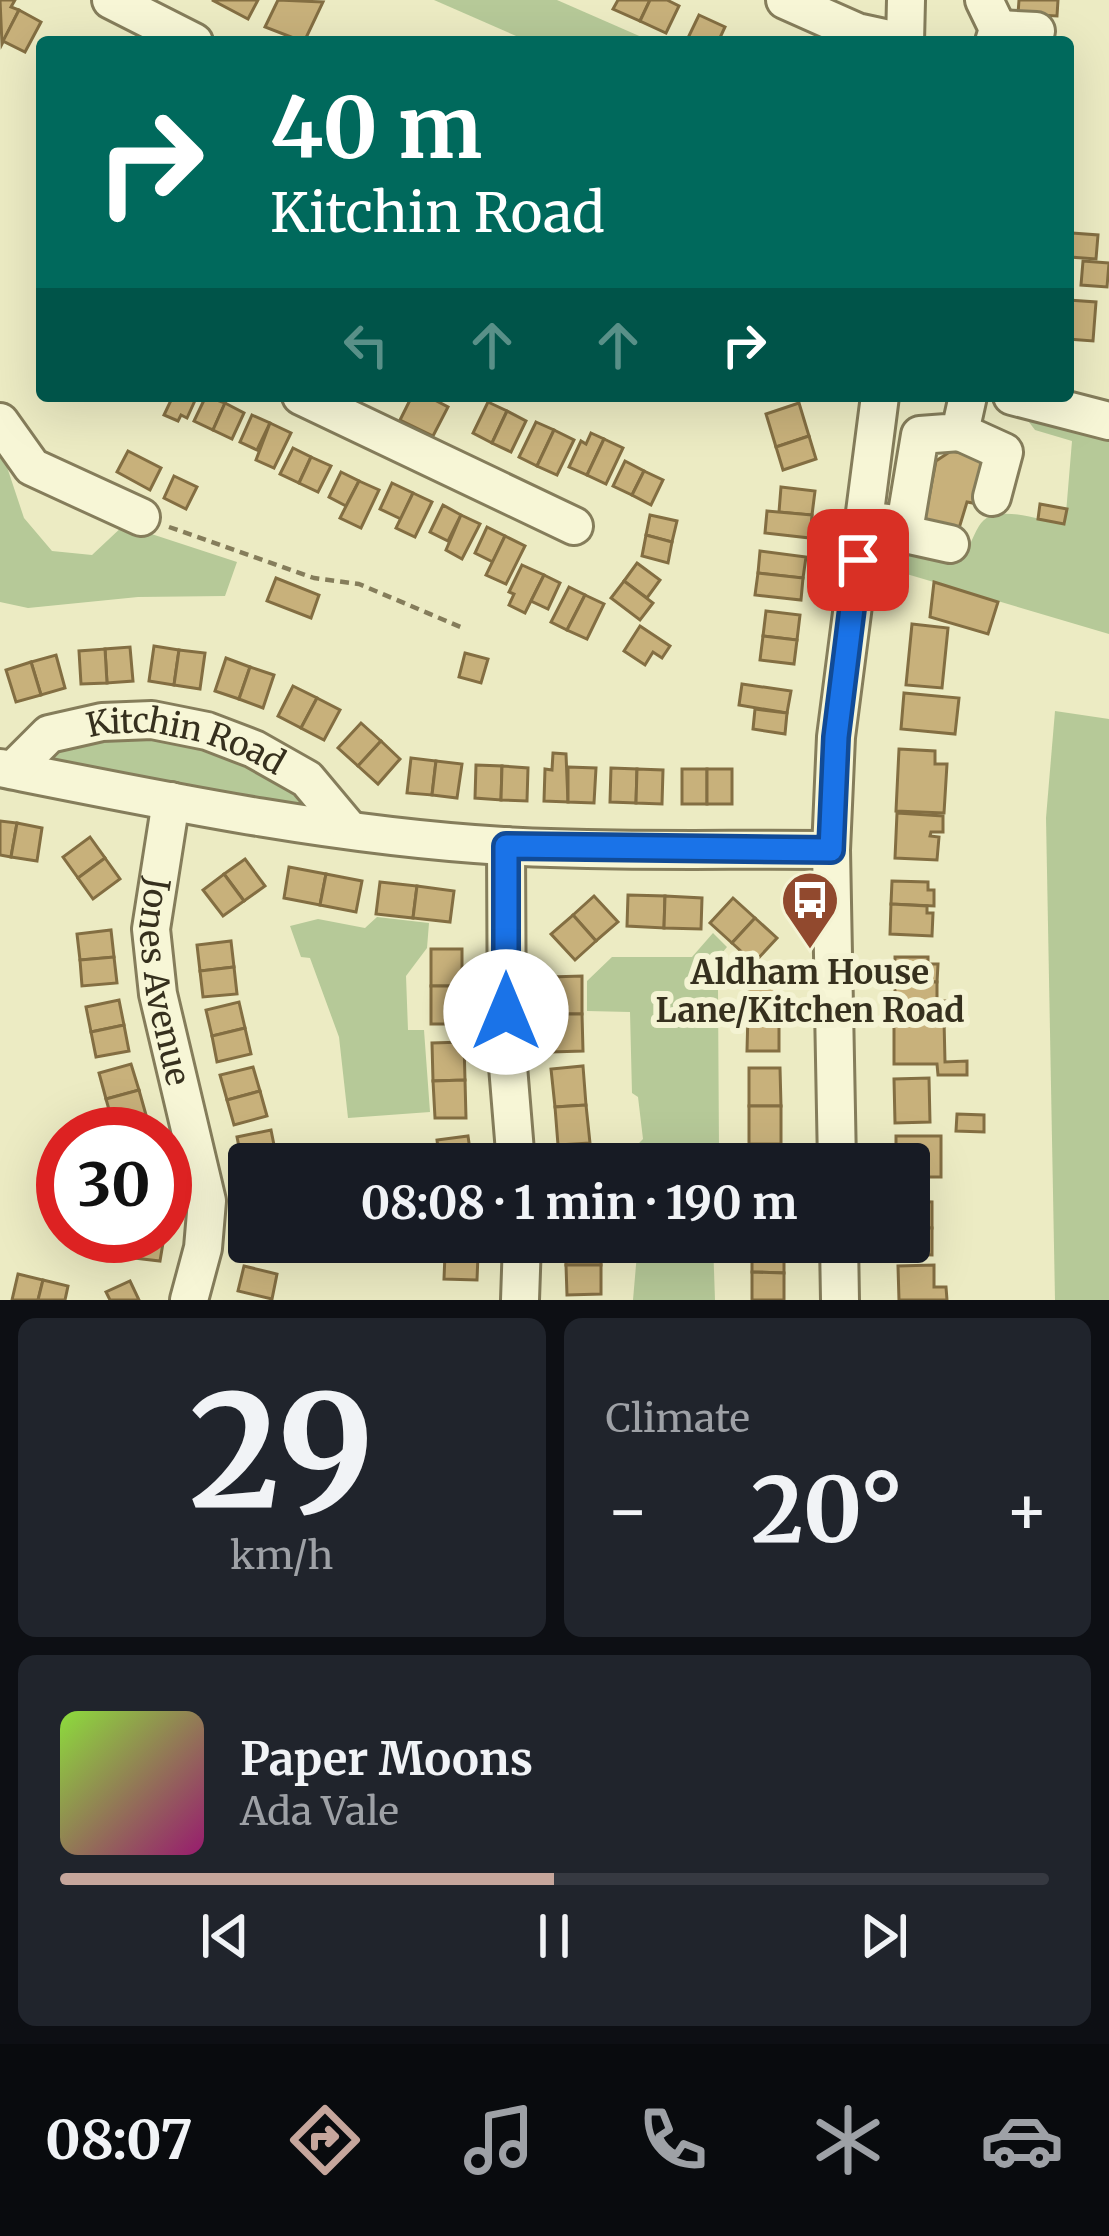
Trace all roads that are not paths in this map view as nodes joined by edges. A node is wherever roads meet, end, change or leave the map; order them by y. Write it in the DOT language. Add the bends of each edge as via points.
graph roads {
  1 [pos="111,0"];
  2 [pos="785,0"];
  3 [pos="906,0"];
  4 [pos="992,24"];
  5 [pos="1036,31"];
  6 [pos="182,36"];
  7 [pos="876,36"];
  8 [pos="904,36"];
  9 [pos="330,402"];
  10 [pos="879,402"];
  11 [pos="967,402"];
  12 [pos="1034,402"];
  13 [pos="362,409"];
  14 [pos="0,422"];
  15 [pos="1109,422"];
  16 [pos="960,432"];
  17 [pos="992,496"];
  18 [pos="141,517"];
  19 [pos="864,520"];
  20 [pos="905,525"];
  21 [pos="574,526"];
  22 [pos="950,544"];
  23 [pos="7,769"];
  24 [pos="171,801"];
  25 [pos="348,828"];
  26 [pos="506,846"];
  27 [pos="831,850"];
  28 [pos="514,1143"];
  29 [pos="837,1143"];
  30 [pos="521,1263"];
  31 [pos="839,1263"];
  32 [pos="189,1300"];
  33 [pos="520,1300"];
  34 [pos="840,1300"];
  1 -- 6 [label="street"];
  2 -- 7 [label="street"];
  3 -- 8 [label="street"];
  4 -- 5 [label="street"];
  9 -- 13 [label="street"];
  10 -- 19 [label="street"];
  11 -- 16 [label="street"];
  12 -- 15 [label="street"];
  13 -- 21 [label="street"];
  14 -- 18 [label="street" via="32,467"];
  16 -- 17 [label="street" via="1004,452"];
  16 -- 20 [label="street" via="920,435"];
  19 -- 20 [label="street"];
  19 -- 27 [label="street" via="836,737"];
  20 -- 22 [label="street" via="914,536"];
  23 -- 24 [label="street, Kitchin Road"];
  23 -- 25 [label="street, Kitchin Road" via="49,734 152,720 207,731 272,759 307,779"];
  24 -- 25 [label="street, Kitchin Road"];
  24 -- 32 [label="street, Jones Avenue" via="151,929 158,994 207,1201"];
  25 -- 26 [label="street, Kitchin Road"];
  26 -- 27 [label="street, Kitchin Road"];
  26 -- 28 [label="street"];
  27 -- 29 [label="street"];
  30 -- 33 [label="street"];
  31 -- 34 [label="street"];
}
